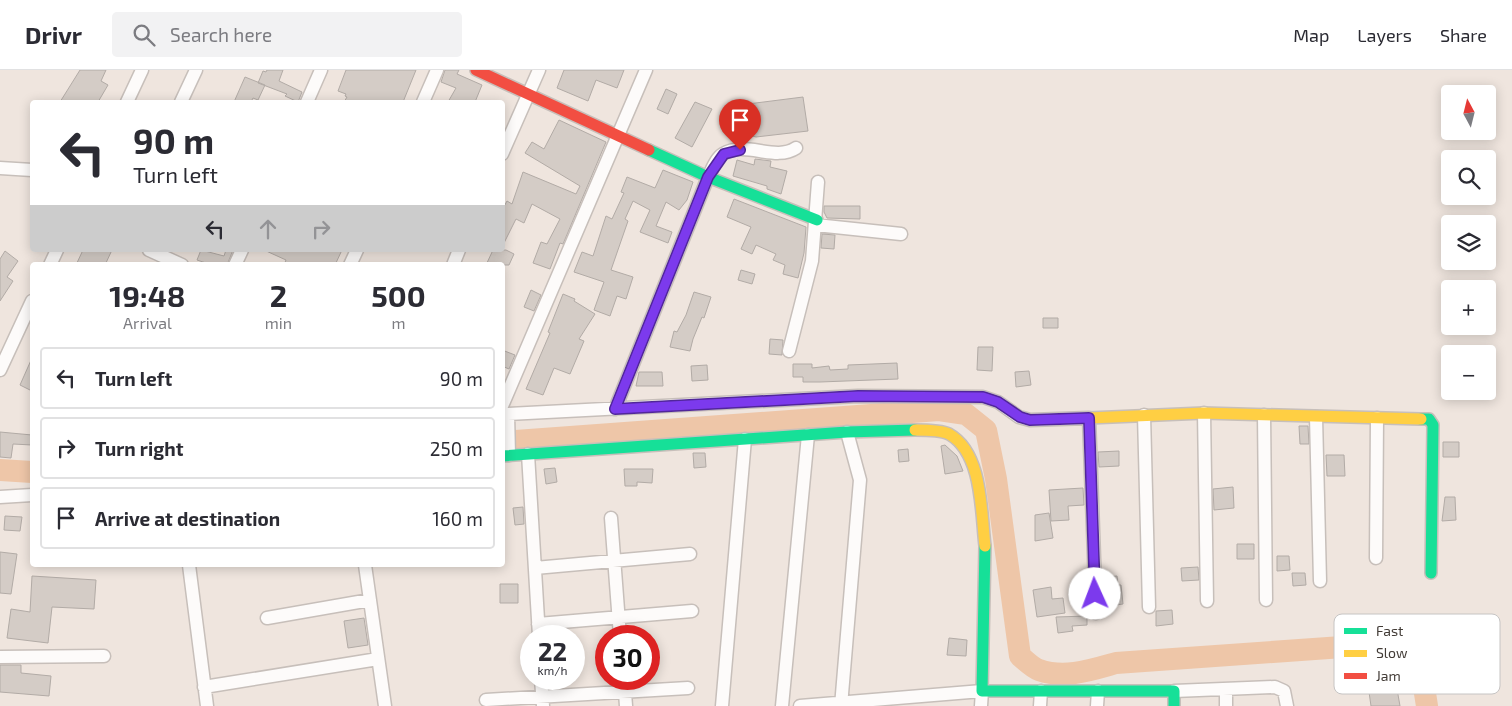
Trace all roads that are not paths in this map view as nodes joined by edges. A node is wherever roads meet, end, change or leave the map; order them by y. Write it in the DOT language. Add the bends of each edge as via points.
graph roads {
  1 [pos="142,70"];
  2 [pos="196,70"];
  3 [pos="321,70"];
  4 [pos="437,70"];
  5 [pos="476,70"];
  6 [pos="539,70"];
  7 [pos="646,70"];
  8 [pos="529,94"];
  9 [pos="128,100"];
  10 [pos="182,100"];
  11 [pos="308,100"];
  12 [pos="424,100"];
  13 [pos="619,135"];
  14 [pos="505,147"];
  15 [pos="796,148"];
  16 [pos="0,168"];
  17 [pos="30,170"];
  18 [pos="708,177"];
  19 [pos="818,182"];
  20 [pos="816,222"];
  21 [pos="901,234"];
  22 [pos="153,252"];
  23 [pos="175,262"];
  24 [pos="30,305"];
  25 [pos="789,352"];
  26 [pos="0,370"];
  27 [pos="615,409"];
  28 [pos="1204,413"];
  29 [pos="505,414"];
  30 [pos="1144,415"];
  31 [pos="1264,415"];
  32 [pos="1316,417"];
  33 [pos="1089,418"];
  34 [pos="1377,418"];
  35 [pos="847,432"];
  36 [pos="808,435"];
  37 [pos="745,439"];
  38 [pos="507,453"];
  39 [pos="528,454"];
  40 [pos="30,495"];
  41 [pos="0,497"];
  42 [pos="611,518"];
  43 [pos="690,554"];
  44 [pos="1376,558"];
  45 [pos="614,561"];
  46 [pos="189,567"];
  47 [pos="364,567"];
  48 [pos="535,568"];
  49 [pos="1431,574"];
  50 [pos="1320,581"];
  51 [pos="370,600"];
  52 [pos="1207,600"];
  53 [pos="1266,600"];
  54 [pos="1149,607"];
  55 [pos="692,611"];
  56 [pos="1096,612"];
  57 [pos="618,616"];
  58 [pos="267,618"];
  59 [pos="538,625"];
  60 [pos="567,625"];
  61 [pos="619,625"];
  62 [pos="104,656"];
  63 [pos="0,657"];
  64 [pos="378,658"];
  65 [pos="204,687"];
  66 [pos="660,687"];
  67 [pos="688,688"];
  68 [pos="1226,689"];
  69 [pos="599,690"];
  70 [pos="625,690"];
  71 [pos="982,691"];
  72 [pos="1041,691"];
  73 [pos="1098,691"];
  74 [pos="1174,691"];
  75 [pos="486,700"];
  76 [pos="543,701"];
  77 [pos="841,704"];
  78 [pos="207,706"];
  79 [pos="384,706"];
  80 [pos="626,706"];
  81 [pos="722,706"];
  82 [pos="782,706"];
  83 [pos="800,706"];
  84 [pos="981,706"];
  85 [pos="1040,706"];
  86 [pos="1097,706"];
  87 [pos="1174,706"];
  88 [pos="1226,706"];
  89 [pos="1287,706"];
  1 -- 9 [label="street"];
  2 -- 10 [label="street"];
  3 -- 11 [label="street"];
  4 -- 12 [label="street"];
  5 -- 8 [label="street"];
  6 -- 8 [label="street"];
  7 -- 13 [label="street"];
  8 -- 13 [label="street"];
  8 -- 14 [label="street"];
  13 -- 18 [label="street"];
  13 -- 29 [label="street"];
  15 -- 18 [label="street" via="780,154 750,149 724,154"];
  16 -- 17 [label="street"];
  18 -- 20 [label="street"];
  18 -- 27 [label="street"];
  19 -- 20 [label="street"];
  20 -- 21 [label="street"];
  20 -- 25 [label="street" via="812,261"];
  22 -- 23 [label="street"];
  24 -- 26 [label="street"];
  27 -- 29 [label="street"];
  27 -- 33 [label="street" via="858,396 983,397 1030,420"];
  28 -- 30 [label="street"];
  28 -- 31 [label="street"];
  28 -- 52 [label="street"];
  29 -- 38 [label="street"];
  30 -- 33 [label="street"];
  30 -- 54 [label="street"];
  31 -- 32 [label="street"];
  31 -- 53 [label="street"];
  32 -- 34 [label="street"];
  32 -- 50 [label="street"];
  33 -- 56 [label="street"];
  34 -- 44 [label="street"];
  34 -- 49 [label="street" via="1423,418 1432,421"];
  35 -- 36 [label="street"];
  35 -- 71 [label="street" via="921,430 949,434 966,450 977,474 986,553"];
  35 -- 77 [label="street" via="860,480"];
  36 -- 37 [label="street"];
  36 -- 82 [label="street"];
  37 -- 39 [label="street"];
  37 -- 81 [label="street"];
  38 -- 39 [label="street"];
  39 -- 48 [label="street"];
  40 -- 41 [label="street"];
  42 -- 45 [label="street"];
  43 -- 45 [label="street"];
  45 -- 48 [label="street"];
  45 -- 57 [label="street"];
  46 -- 65 [label="street"];
  47 -- 51 [label="street"];
  48 -- 59 [label="street"];
  51 -- 58 [label="street"];
  51 -- 64 [label="street"];
  55 -- 57 [label="street"];
  57 -- 60 [label="street"];
  57 -- 61 [label="street"];
  62 -- 63 [label="street"];
  64 -- 65 [label="street"];
  64 -- 79 [label="street"];
  65 -- 78 [label="street"];
  66 -- 67 [label="street"];
  68 -- 74 [label="street"];
  68 -- 88 [label="street"];
  68 -- 89 [label="street" via="1275,688 1284,691"];
  69 -- 76 [label="street"];
  70 -- 80 [label="street"];
  71 -- 72 [label="street"];
  71 -- 77 [label="street"];
  71 -- 84 [label="street"];
  72 -- 73 [label="street"];
  72 -- 85 [label="street"];
  73 -- 74 [label="street"];
  73 -- 86 [label="street"];
  74 -- 87 [label="street"];
  75 -- 76 [label="street"];
  77 -- 83 [label="street"];
}
